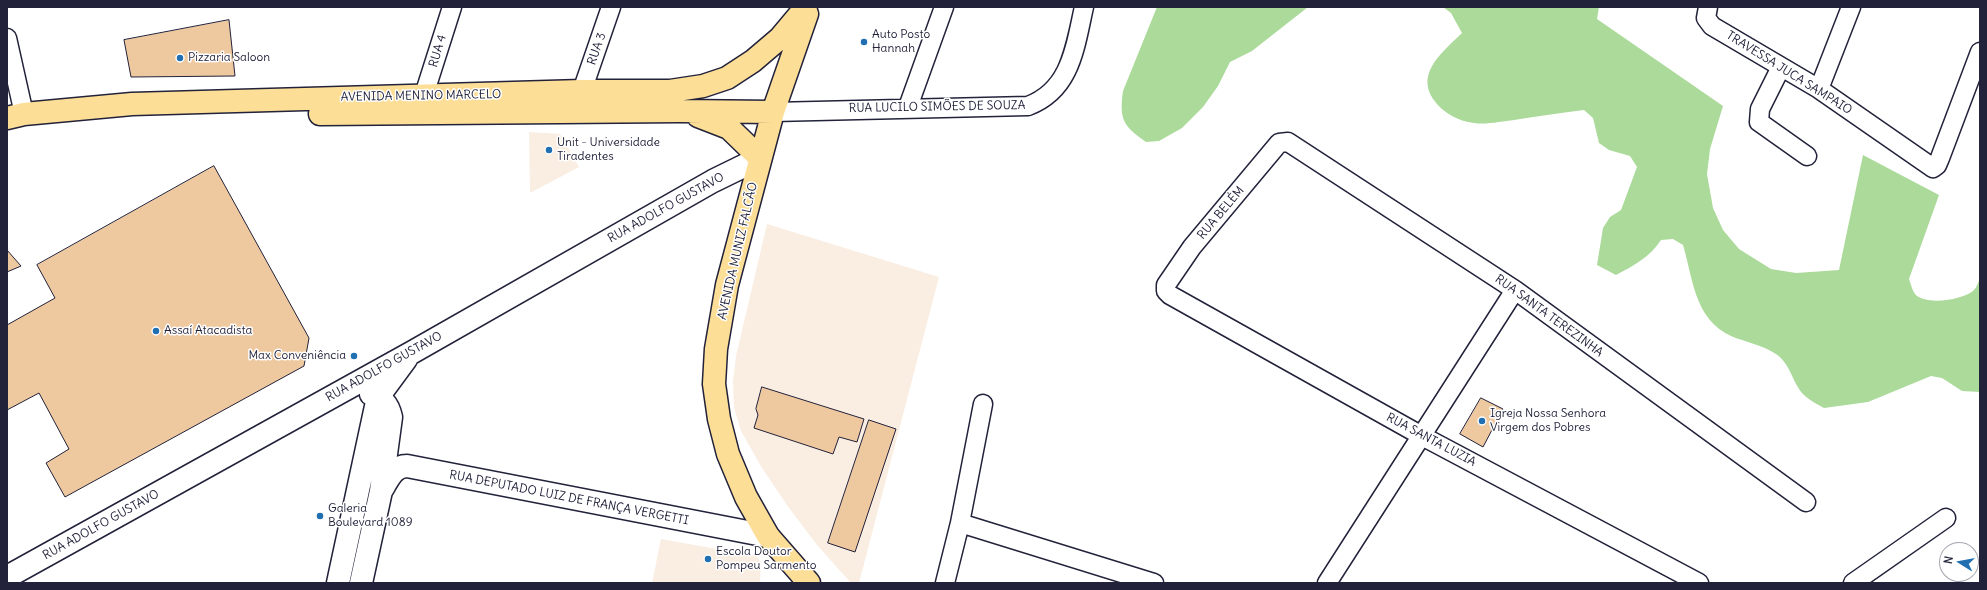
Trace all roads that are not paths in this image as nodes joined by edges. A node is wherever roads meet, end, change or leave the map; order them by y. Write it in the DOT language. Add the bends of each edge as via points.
graph roads {
  1 [pos="452,7"];
  2 [pos="611,7"];
  3 [pos="806,7"];
  4 [pos="809,7"];
  5 [pos="944,7"];
  6 [pos="1084,7"];
  7 [pos="1852,7"];
  8 [pos="1707,13"];
  9 [pos="7,38"];
  10 [pos="1980,52"];
  11 [pos="1781,67"];
  12 [pos="1819,89"];
  13 [pos="582,91"];
  14 [pos="424,95"];
  15 [pos="908,107"];
  16 [pos="680,111"];
  17 [pos="773,112"];
  18 [pos="16,116"];
  19 [pos="7,133"];
  20 [pos="1285,141"];
  21 [pos="1807,156"];
  22 [pos="760,158"];
  23 [pos="1515,290"];
  24 [pos="1166,291"];
  25 [pos="410,353"];
  26 [pos="337,394"];
  27 [pos="378,397"];
  28 [pos="982,404"];
  29 [pos="1422,436"];
  30 [pos="381,491"];
  31 [pos="1806,502"];
  32 [pos="1946,518"];
  33 [pos="960,524"];
  34 [pos="768,536"];
  35 [pos="7,577"];
  36 [pos="338,583"];
  37 [pos="361,583"];
  38 [pos="809,583"];
  39 [pos="945,583"];
  40 [pos="1154,583"];
  41 [pos="1327,583"];
  42 [pos="1699,583"];
  43 [pos="1853,583"];
  1 -- 14 [label="street, RUA 4"];
  2 -- 13 [label="street, RUA 3"];
  3 -- 13 [label="main road, AVENIDA MENINO MARCELO" via="780,38 754,61 727,78 703,86 670,91"];
  4 -- 17 [label="main road, AVENIDA MUNIZ FALCÃO"];
  5 -- 15 [label="street"];
  6 -- 15 [label="street, RUA LUCILO SIMÕES DE SOUZA" via="1074,52 1065,75 1051,93 1040,101 1028,106 1013,107"];
  7 -- 12 [label="street"];
  8 -- 11 [label="street, TRAVESSA JUCA SAMPAIO" via="1712,26"];
  9 -- 18 [label="street"];
  10 -- 12 [label="street, TRAVESSA JUCA SAMPAIO" via="1940,158 1937,165 1932,168"];
  11 -- 12 [label="street, TRAVESSA JUCA SAMPAIO"];
  11 -- 21 [label="street" via="1760,109 1760,122"];
  13 -- 14 [label="main road, AVENIDA MENINO MARCELO"];
  14 -- 18 [label="main road, AVENIDA MENINO MARCELO" via="132,104"];
  15 -- 17 [label="street, RUA LUCILO SIMÕES DE SOUZA"];
  16 -- 17 [label="main road, AVENIDA MENINO MARCELO"];
  16 -- 19 [label="main road, AVENIDA MENINO MARCELO" via="221,114 110,118"];
  16 -- 22 [label="main road" via="729,128"];
  17 -- 22 [label="main road, AVENIDA MUNIZ FALCÃO"];
  20 -- 23 [label="street, RUA SANTA TEREZINHA"];
  20 -- 24 [label="street, RUA BELÉM" via="1279,143 1192,247 1166,285"];
  22 -- 25 [label="main road, RUA ADOLFO GUSTAVO" via="713,181"];
  22 -- 34 [label="main road, AVENIDA MUNIZ FALCÃO" via="727,285 716,349 714,384 719,420 728,454 746,497"];
  23 -- 29 [label="street"];
  23 -- 31 [label="street, RUA SANTA TEREZINHA"];
  24 -- 29 [label="street, RUA SANTA LUZIA"];
  25 -- 26 [label="main road, RUA ADOLFO GUSTAVO"];
  25 -- 27 [label="main road"];
  26 -- 27 [label="main road" via="354,391"];
  26 -- 35 [label="main road, RUA ADOLFO GUSTAVO"];
  27 -- 30 [label="main road" via="389,408 391,417"];
  27 -- 36 [label="main road"];
  28 -- 33 [label="street"];
  29 -- 41 [label="street"];
  29 -- 42 [label="street, RUA SANTA LUZIA"];
  30 -- 34 [label="main road, RUA DEPUTADO LUIZ DE FRANÇA VERGETTI" via="395,469 407,466"];
  30 -- 37 [label="main road"];
  32 -- 43 [label="street"];
  33 -- 39 [label="street"];
  33 -- 40 [label="street"];
  34 -- 38 [label="main road, AVENIDA MUNIZ FALCÃO"];
}
